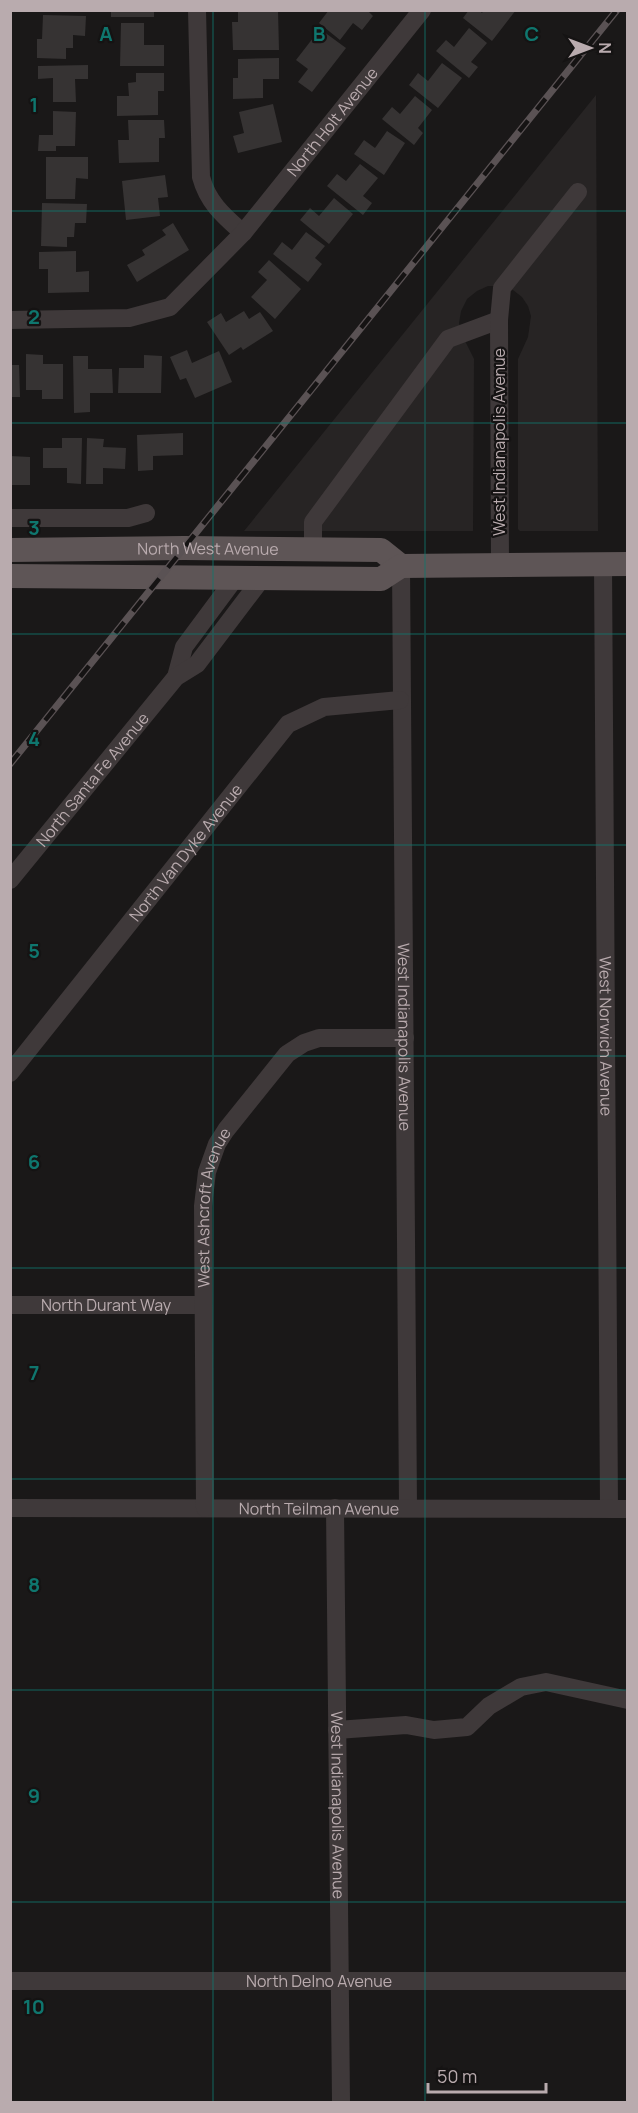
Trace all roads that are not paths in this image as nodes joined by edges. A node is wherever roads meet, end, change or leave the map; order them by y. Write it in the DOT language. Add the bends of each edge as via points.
graph roads {
  1 [pos="198,10"];
  2 [pos="422,10"];
  3 [pos="578,192"];
  4 [pos="243,233"];
  5 [pos="10,320"];
  6 [pos="499,320"];
  7 [pos="146,513"];
  8 [pos="10,518"];
  9 [pos="313,549"];
  10 [pos="10,550"];
  11 [pos="603,564"];
  12 [pos="627,564"];
  13 [pos="500,565"];
  14 [pos="401,566"];
  15 [pos="10,576"];
  16 [pos="237,576"];
  17 [pos="263,577"];
  18 [pos="176,677"];
  19 [pos="400,700"];
  20 [pos="10,880"];
  21 [pos="405,1038"];
  22 [pos="10,1073"];
  23 [pos="10,1305"];
  24 [pos="202,1305"];
  25 [pos="10,1508"];
  26 [pos="205,1508"];
  27 [pos="335,1508"];
  28 [pos="408,1508"];
  29 [pos="618,1509"];
  30 [pos="627,1700"];
  31 [pos="337,1730"];
  32 [pos="10,1981"];
  33 [pos="627,1981"];
  34 [pos="340,1982"];
  35 [pos="341,2103"];
  1 -- 4 [label="street" via="201,177 213,205"];
  2 -- 4 [label="street, North Holt Avenue"];
  3 -- 6 [label="street, West Indianapolis Avenue" via="502,288"];
  4 -- 5 [label="street, North Holt Avenue" via="170,307 129,318"];
  6 -- 9 [label="street" via="448,339 313,522"];
  6 -- 13 [label="street, West Indianapolis Avenue"];
  7 -- 8 [label="street" via="128,518"];
  9 -- 10 [label="main road, North West Avenue"];
  9 -- 14 [label="main road, North West Avenue" via="381,550"];
  9 -- 16 [label="main road" via="297,563 248,567"];
  11 -- 12 [label="main road, North West Avenue"];
  11 -- 13 [label="main road, North West Avenue"];
  11 -- 29 [label="street, West Norwich Avenue"];
  13 -- 14 [label="main road, North West Avenue"];
  14 -- 17 [label="main road, North West Avenue" via="381,579"];
  14 -- 19 [label="street, West Indianapolis Avenue"];
  15 -- 16 [label="main road, North West Avenue"];
  16 -- 17 [label="main road, North West Avenue"];
  16 -- 18 [label="street, North Santa Fe Avenue" via="184,646"];
  17 -- 18 [label="street, North Santa Fe Avenue" via="197,664"];
  18 -- 20 [label="street, North Santa Fe Avenue"];
  19 -- 21 [label="street, West Indianapolis Avenue"];
  19 -- 22 [label="street, North Van Dyke Avenue" via="324,707 288,724"];
  21 -- 24 [label="street, West Ashcroft Avenue" via="327,1037 298,1046 282,1059 226,1130 205,1180"];
  21 -- 28 [label="street, West Indianapolis Avenue"];
  23 -- 24 [label="street, North Durant Way"];
  24 -- 26 [label="street, West Ashcroft Avenue"];
  25 -- 26 [label="street, North Teilman Avenue"];
  26 -- 27 [label="street, North Teilman Avenue"];
  27 -- 28 [label="street, North Teilman Avenue"];
  27 -- 31 [label="street, West Indianapolis Avenue"];
  28 -- 29 [label="street, North Teilman Avenue"];
  30 -- 31 [label="street" via="546,1682 521,1687 489,1706 467,1727 434,1730 406,1725"];
  31 -- 34 [label="street, West Indianapolis Avenue"];
  32 -- 34 [label="street, North Delno Avenue"];
  33 -- 34 [label="street, North Delno Avenue"];
  34 -- 35 [label="street, West Indianapolis Avenue"];
}
